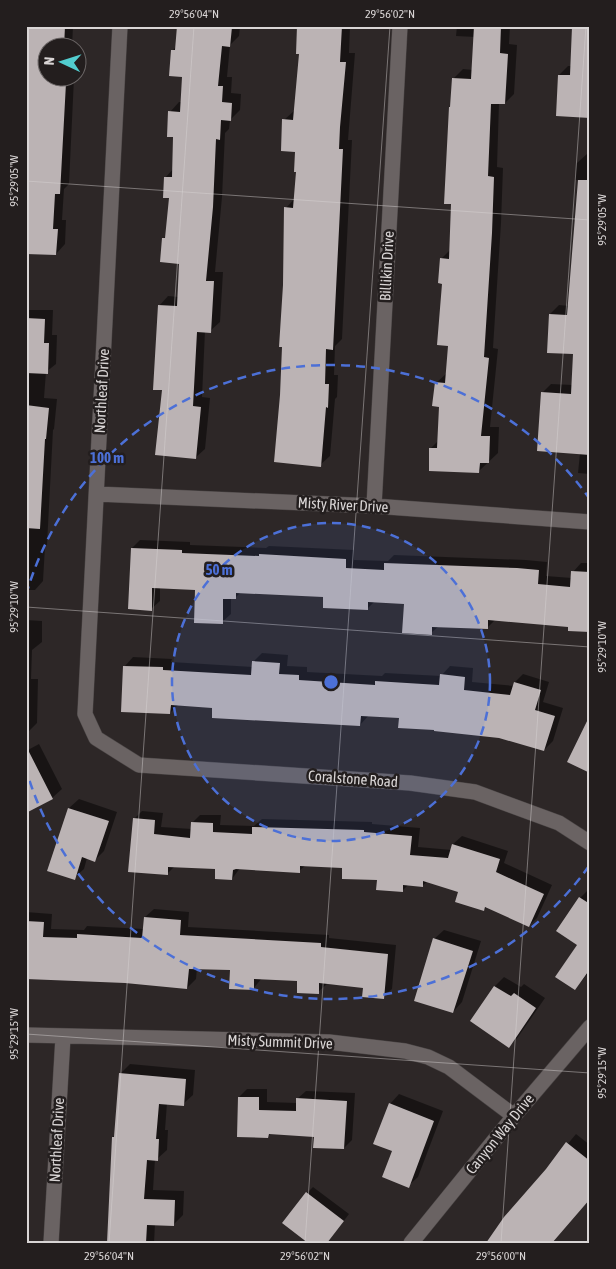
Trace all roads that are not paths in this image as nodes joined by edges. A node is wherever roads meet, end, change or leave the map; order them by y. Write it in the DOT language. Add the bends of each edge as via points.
graph roads {
  1 [pos="120,26"];
  2 [pos="400,26"];
  3 [pos="97,494"];
  4 [pos="374,506"];
  5 [pos="590,522"];
  6 [pos="110,747"];
  7 [pos="590,843"];
  8 [pos="590,1027"];
  9 [pos="26,1034"];
  10 [pos="63,1037"];
  11 [pos="514,1116"];
  12 [pos="51,1243"];
  13 [pos="411,1243"];
  1 -- 3 [label="street, Northleaf Drive"];
  2 -- 4 [label="street, Billikin Drive"];
  3 -- 4 [label="street, Misty River Drive"];
  3 -- 6 [label="street, Northleaf Drive" via="85,714 96,738"];
  4 -- 5 [label="street, Misty River Drive"];
  6 -- 7 [label="street, Coralstone Road" via="139,765 410,783 474,792 560,823"];
  8 -- 11 [label="street, Canyon Way Drive"];
  9 -- 10 [label="street, Misty Summit Drive"];
  10 -- 11 [label="street, Misty Summit Drive" via="329,1042 405,1051 449,1067"];
  10 -- 12 [label="street, Northleaf Drive"];
  11 -- 13 [label="street, Canyon Way Drive"];
}
